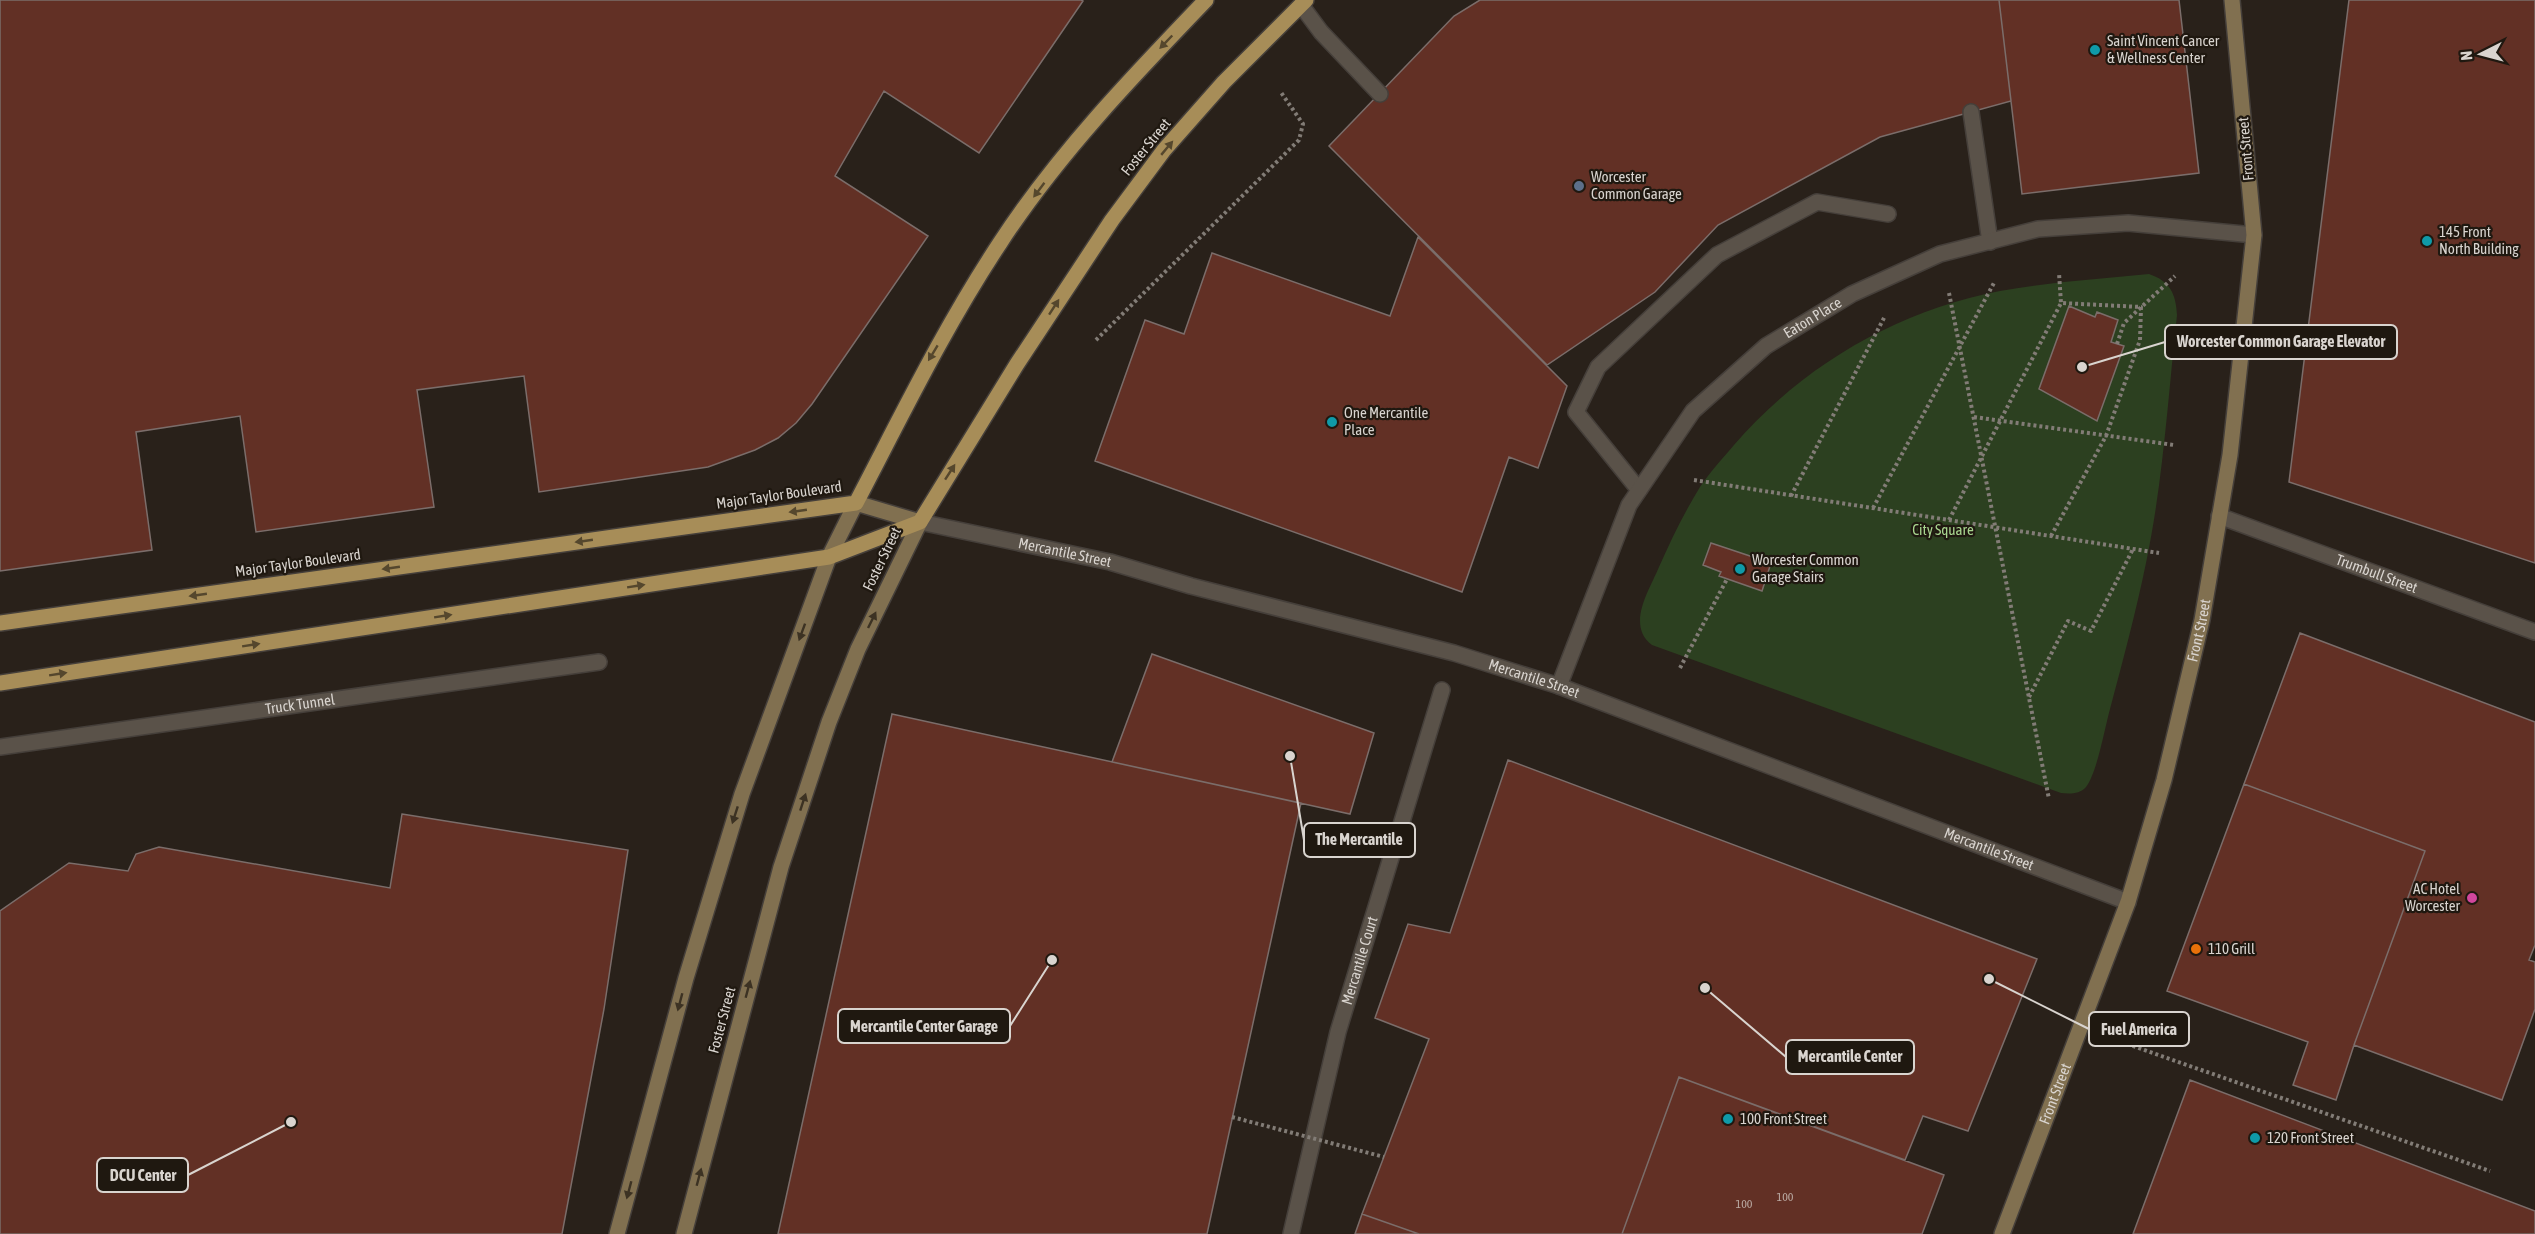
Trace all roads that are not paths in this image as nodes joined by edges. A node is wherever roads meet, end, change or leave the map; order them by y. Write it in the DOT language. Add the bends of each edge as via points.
graph roads {
  1 [pos="1206,0"];
  2 [pos="2232,0"];
  3 [pos="1304,2"];
  4 [pos="1380,93"];
  5 [pos="1971,112"];
  6 [pos="1888,214"];
  7 [pos="2254,235"];
  8 [pos="1990,242"];
  9 [pos="1639,490"];
  10 [pos="856,503"];
  11 [pos="2219,516"];
  12 [pos="920,522"];
  13 [pos="829,557"];
  14 [pos="0,623"];
  15 [pos="2535,632"];
  16 [pos="599,662"];
  17 [pos="0,683"];
  18 [pos="1559,686"];
  19 [pos="1442,690"];
  20 [pos="1,747"];
  21 [pos="2128,902"];
  22 [pos="617,1234"];
  23 [pos="684,1234"];
  24 [pos="1291,1234"];
  25 [pos="2002,1234"];
  1 -- 10 [label="main road, one-way" via="1134,74 1001,242 924,368"];
  2 -- 7 [label="main road, Front Street"];
  3 -- 4 [label="street" via="1321,32"];
  12 -- 3 [label="main road, Foster Street, one-way" via="1112,220 1172,141"];
  5 -- 8 [label="street"];
  6 -- 9 [label="street" via="1817,202 1717,255 1598,367 1576,412"];
  7 -- 8 [label="street, Eaton Place" via="2128,223 2038,229"];
  7 -- 11 [label="main road, Front Street"];
  8 -- 9 [label="street, Eaton Place" via="1940,254 1852,294 1766,345 1693,411"];
  9 -- 18 [label="street, Eaton Place" via="1629,506"];
  10 -- 12 [label="main road, Major Taylor Boulevard"];
  10 -- 13 [label="main road"];
  10 -- 14 [label="main road, Major Taylor Boulevard, one-way"];
  11 -- 15 [label="street, Trumbull Street"];
  11 -- 21 [label="main road, Front Street" via="2202,620 2164,780"];
  12 -- 13 [label="main road"];
  12 -- 18 [label="street, Mercantile Street" via="1110,562 1454,652"];
  23 -- 12 [label="main road, Foster Street, one-way" via="787,848 858,649"];
  17 -- 13 [label="main road, one-way"];
  13 -- 22 [label="main road, one-way" via="719,866"];
  16 -- 20 [label="street, Truck Tunnel"];
  18 -- 21 [label="street, Mercantile Street"];
  19 -- 24 [label="street, Mercantile Court" via="1338,1032"];
  21 -- 25 [label="main road, Front Street"];
}
